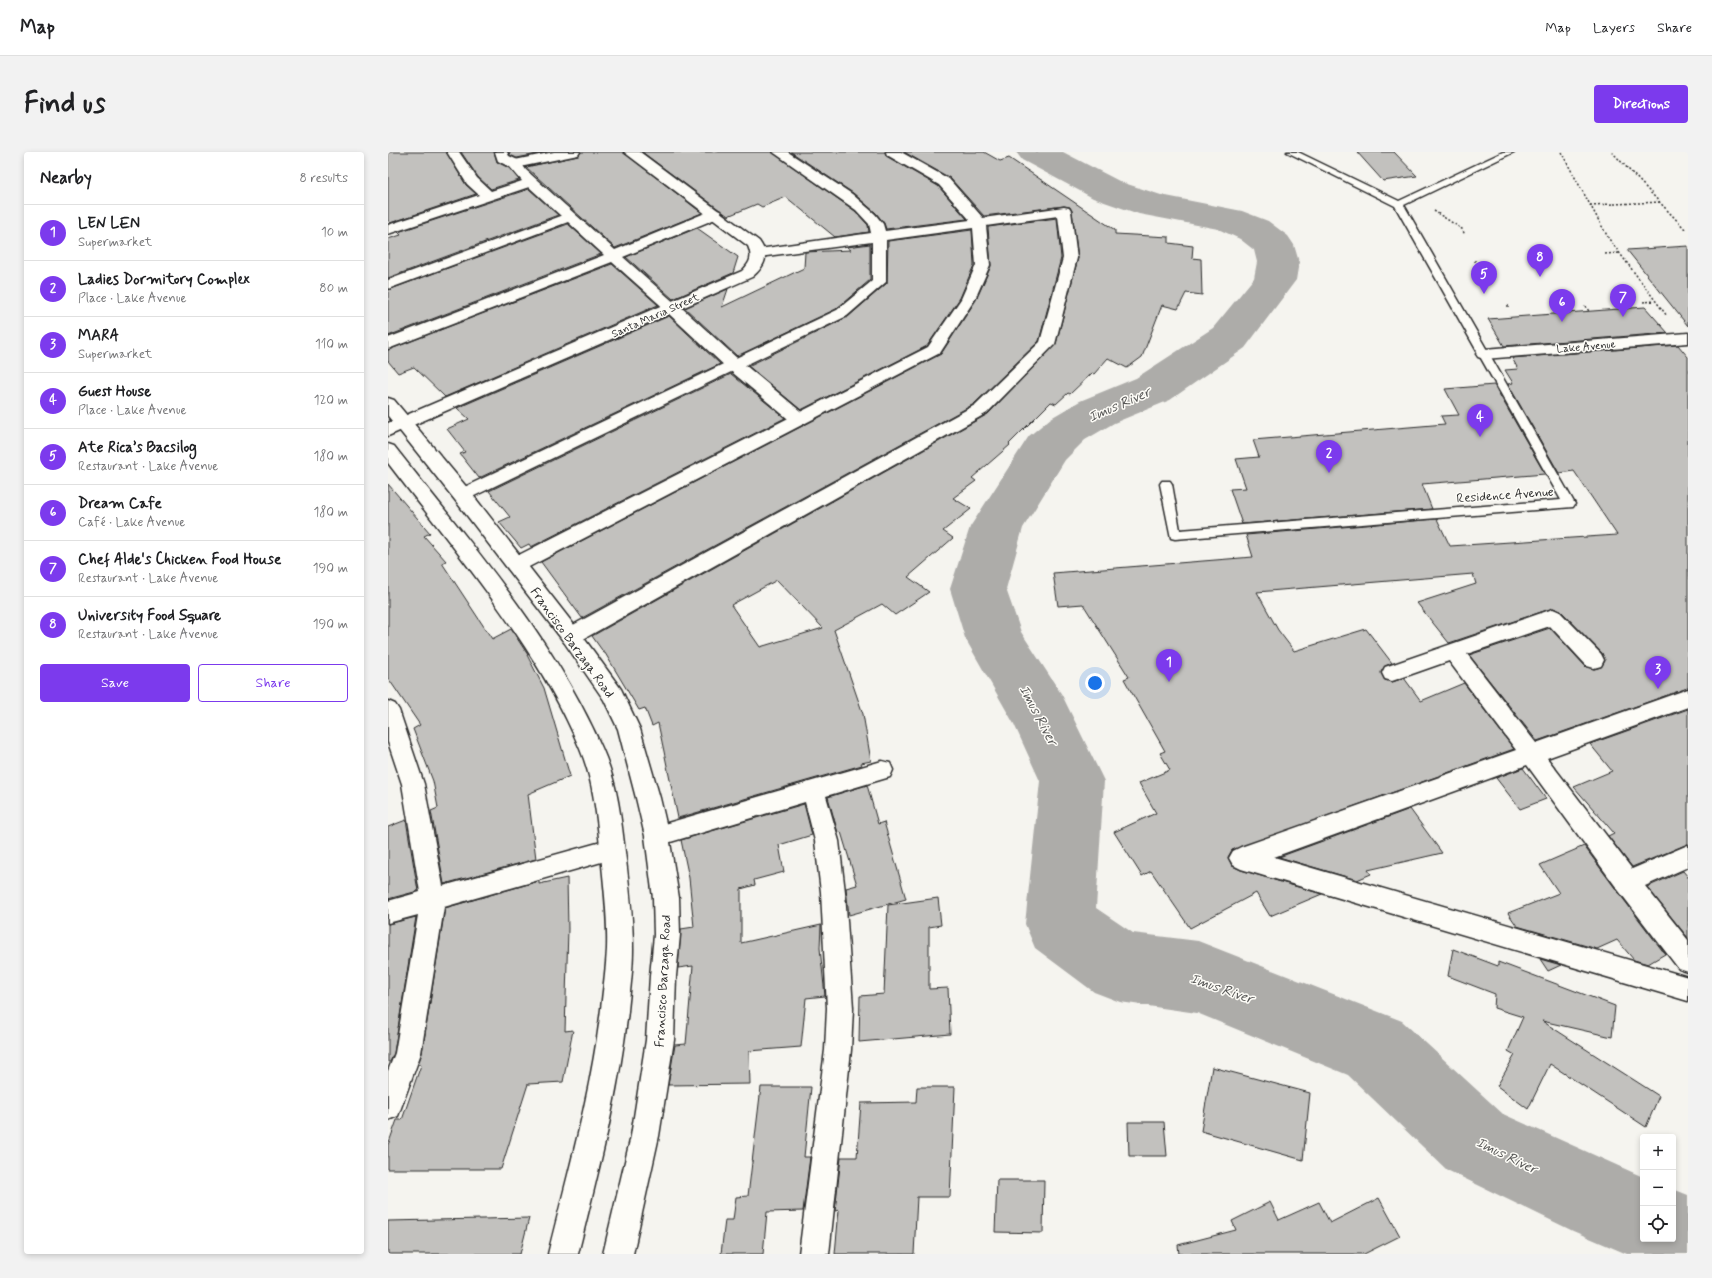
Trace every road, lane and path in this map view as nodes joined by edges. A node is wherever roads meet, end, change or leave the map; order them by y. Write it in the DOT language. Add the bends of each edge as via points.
graph roads {
  1 [pos="453,152"];
  2 [pos="501,152"];
  3 [pos="573,152"];
  4 [pos="631,152"];
  5 [pos="779,152"];
  6 [pos="892,152"];
  7 [pos="1291,152"];
  8 [pos="1510,152"];
  9 [pos="1561,152"];
  10 [pos="1612,152"];
  11 [pos="515,164"];
  12 [pos="531,182"];
  13 [pos="488,196"];
  14 [pos="1661,202"];
  15 [pos="1399,204"];
  16 [pos="1590,205"];
  17 [pos="1429,208"];
  18 [pos="715,214"];
  19 [pos="570,217"];
  20 [pos="979,222"];
  21 [pos="389,227"];
  22 [pos="1686,230"];
  23 [pos="1466,235"];
  24 [pos="878,237"];
  25 [pos="759,253"];
  26 [pos="1620,253"];
  27 [pos="1546,254"];
  28 [pos="1605,254"];
  29 [pos="613,256"];
  30 [pos="1549,258"];
  31 [pos="1474,261"];
  32 [pos="1478,261"];
  33 [pos="388,285"];
  34 [pos="1655,301"];
  35 [pos="1643,302"];
  36 [pos="1508,306"];
  37 [pos="1511,306"];
  38 [pos="1585,306"];
  39 [pos="672,308"];
  40 [pos="1589,311"];
  41 [pos="1686,338"];
  42 [pos="388,344"];
  43 [pos="1484,354"];
  44 [pos="733,364"];
  45 [pos="388,404"];
  46 [pos="799,419"];
  47 [pos="396,427"];
  48 [pos="388,450"];
  49 [pos="1166,484"];
  50 [pos="462,495"];
  51 [pos="516,565"];
  52 [pos="571,636"];
  53 [pos="1453,651"];
  54 [pos="1594,660"];
  55 [pos="1392,673"];
  56 [pos="1688,698"];
  57 [pos="388,710"];
  58 [pos="1532,754"];
  59 [pos="882,770"];
  60 [pos="813,790"];
  61 [pos="657,836"];
  62 [pos="612,849"];
  63 [pos="1688,856"];
  64 [pos="1627,883"];
  65 [pos="433,899"];
  66 [pos="388,912"];
  67 [pos="1688,960"];
  68 [pos="1688,989"];
  69 [pos="388,1106"];
  70 [pos="563,1254"];
  71 [pos="618,1254"];
  72 [pos="814,1254"];
  1 -- 13 [label="street" via="472,181"];
  2 -- 11 [label="street" via="503,158"];
  3 -- 11 [label="street"];
  4 -- 18 [label="street"];
  5 -- 24 [label="street" via="859,205 876,223"];
  6 -- 20 [label="street" via="944,182"];
  7 -- 15 [label="lane"];
  8 -- 15 [label="lane"];
  9 -- 16 [label="path"];
  10 -- 14 [label="path"];
  11 -- 12 [label="street"];
  12 -- 13 [label="street"];
  12 -- 19 [label="street"];
  13 -- 21 [label="street"];
  14 -- 16 [label="path"];
  14 -- 22 [label="path"];
  15 -- 43 [label="lane, Residence Avenue"];
  16 -- 26 [label="path"];
  17 -- 23 [label="path" via="1462,229"];
  18 -- 25 [label="street" via="754,244"];
  18 -- 29 [label="street"];
  19 -- 29 [label="street"];
  19 -- 33 [label="street"];
  20 -- 24 [label="street"];
  20 -- 46 [label="street" via="984,265 968,299 934,350"];
  20 -- 52 [label="street" via="1064,211 1070,258 1047,344 981,409"];
  24 -- 25 [label="street"];
  24 -- 44 [label="street" via="879,282 842,313"];
  25 -- 39 [label="street, Santa Maria Street" via="758,264 747,274"];
  26 -- 28 [label="path"];
  26 -- 34 [label="path"];
  27 -- 30 [label="path"];
  29 -- 39 [label="street"];
  29 -- 42 [label="street"];
  31 -- 32 [label="path"];
  34 -- 35 [label="path"];
  34 -- 41 [label="path"];
  36 -- 37 [label="path"];
  38 -- 40 [label="path"];
  39 -- 44 [label="street"];
  39 -- 47 [label="street, Santa Maria Street"];
  41 -- 43 [label="street, Lake Avenue"];
  43 -- 49 [label="lane, Residence Avenue" via="1569,504 1175,535"];
  44 -- 46 [label="street"];
  44 -- 50 [label="street"];
  45 -- 47 [label="street, Francisco Barzaga Road"];
  46 -- 51 [label="street"];
  47 -- 50 [label="street, Francisco Barzaga Road"];
  48 -- 62 [label="street" via="501,598 553,676 591,749 603,786"];
  50 -- 51 [label="street, Francisco Barzaga Road"];
  51 -- 52 [label="street, Francisco Barzaga Road"];
  52 -- 61 [label="street, Francisco Barzaga Road" via="613,695 629,729"];
  53 -- 54 [label="street" via="1554,617"];
  53 -- 55 [label="street"];
  53 -- 58 [label="street"];
  56 -- 58 [label="street"];
  57 -- 65 [label="street" via="413,784"];
  58 -- 64 [label="street"];
  58 -- 68 [label="street" via="1241,858"];
  59 -- 60 [label="street"];
  60 -- 61 [label="street"];
  60 -- 72 [label="street" via="827,841 833,892 840,1008 838,1050"];
  61 -- 71 [label="street, Francisco Barzaga Road" via="666,898 667,935 660,1040 645,1136"];
  62 -- 65 [label="street"];
  62 -- 70 [label="street" via="620,945 613,1030 606,1073"];
  63 -- 64 [label="street"];
  64 -- 67 [label="street"];
  65 -- 66 [label="street"];
  65 -- 69 [label="street" via="408,1053"];
}
